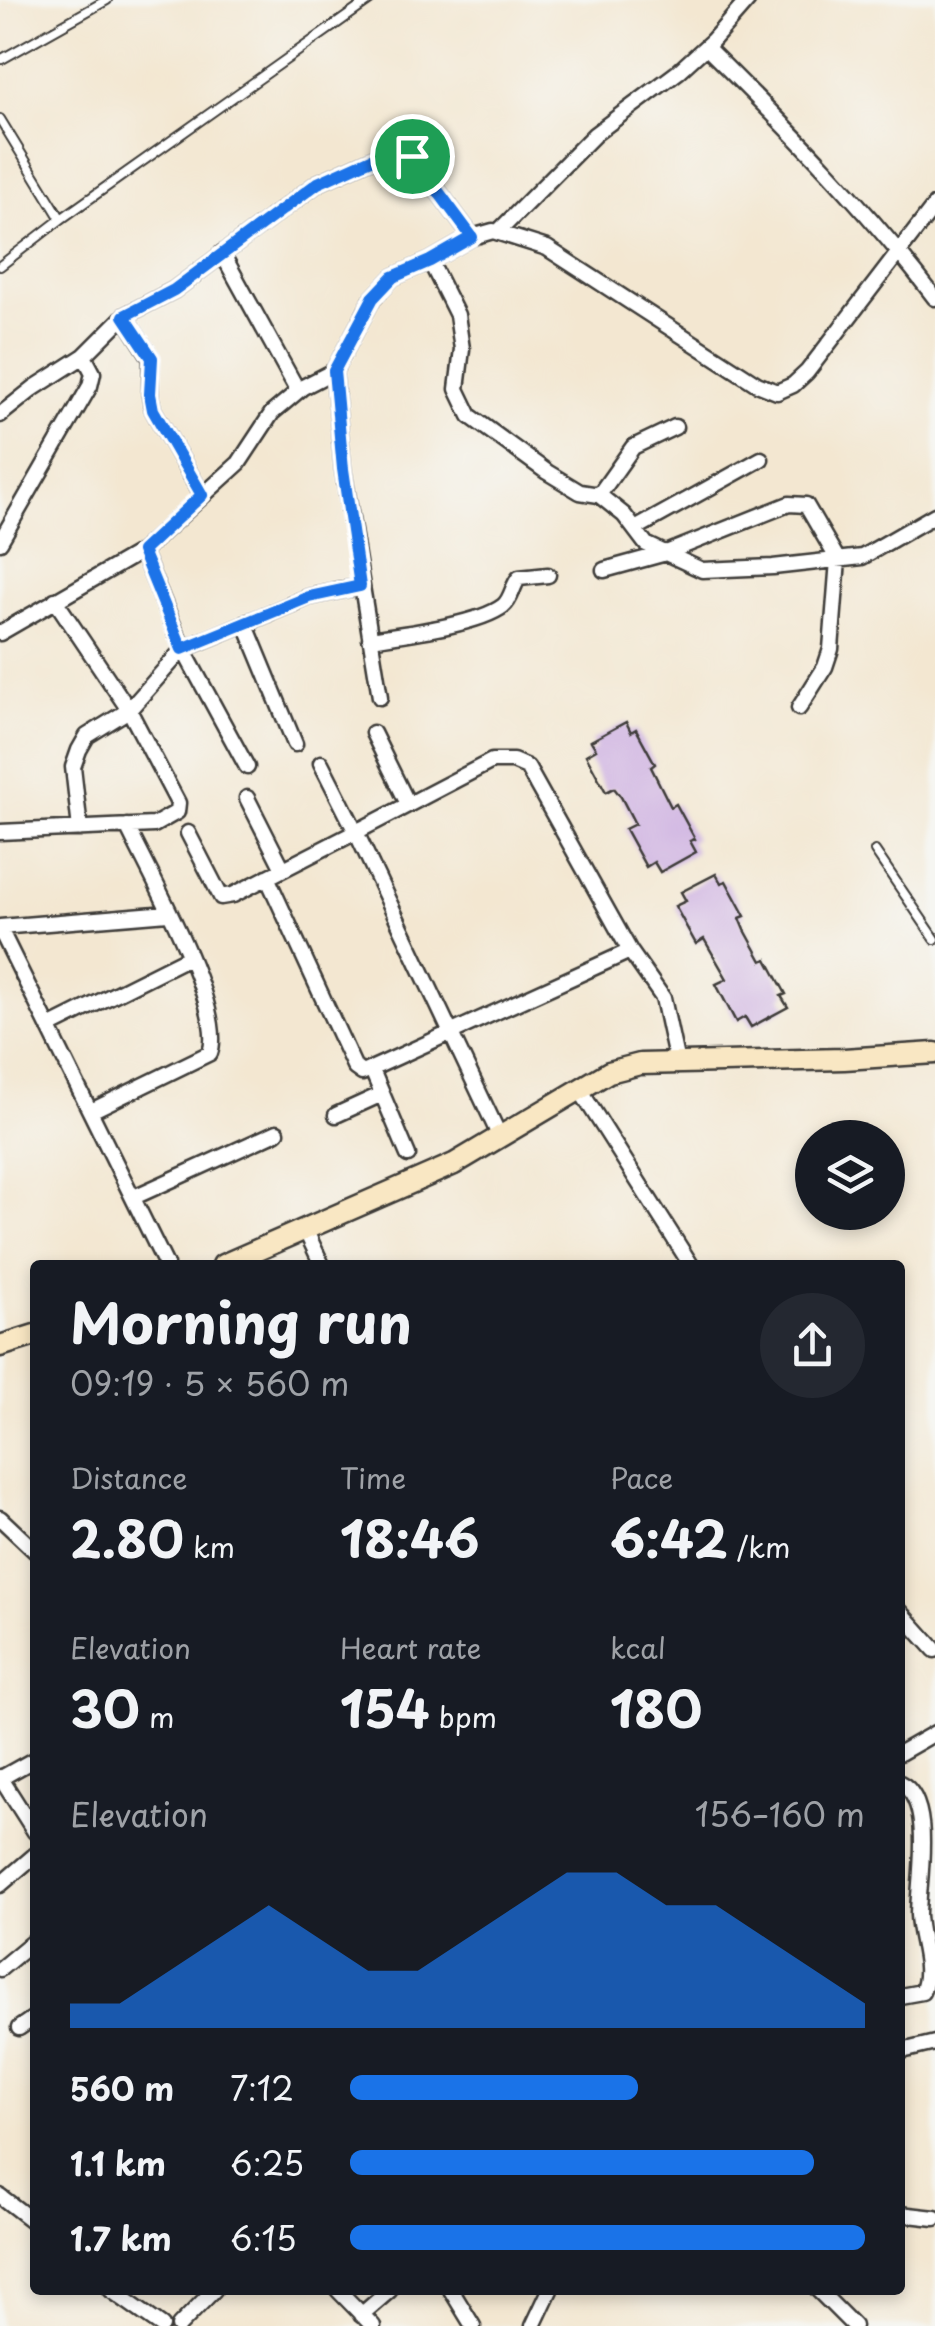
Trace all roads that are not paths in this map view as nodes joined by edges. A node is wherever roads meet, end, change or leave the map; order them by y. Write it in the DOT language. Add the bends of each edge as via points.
graph roads {
  1 [pos="107,0"];
  2 [pos="370,0"];
  3 [pos="748,0"];
  4 [pos="706,47"];
  5 [pos="1,59"];
  6 [pos="0,120"];
  7 [pos="935,205"];
  8 [pos="61,219"];
  9 [pos="498,232"];
  10 [pos="472,237"];
  11 [pos="222,252"];
  12 [pos="900,252"];
  13 [pos="430,261"];
  14 [pos="0,266"];
  15 [pos="935,298"];
  16 [pos="124,316"];
  17 [pos="84,356"];
  18 [pos="334,371"];
  19 [pos="298,391"];
  20 [pos="0,415"];
  21 [pos="675,428"];
  22 [pos="762,459"];
  23 [pos="202,495"];
  24 [pos="599,495"];
  25 [pos="935,515"];
  26 [pos="635,529"];
  27 [pos="0,542"];
  28 [pos="142,551"];
  29 [pos="666,553"];
  30 [pos="838,560"];
  31 [pos="604,570"];
  32 [pos="548,575"];
  33 [pos="360,586"];
  34 [pos="55,600"];
  35 [pos="245,623"];
  36 [pos="0,633"];
  37 [pos="370,638"];
  38 [pos="182,649"];
  39 [pos="380,697"];
  40 [pos="799,708"];
  41 [pos="129,710"];
  42 [pos="373,733"];
  43 [pos="295,744"];
  44 [pos="321,763"];
  45 [pos="247,767"];
  46 [pos="247,798"];
  47 [pos="408,804"];
  48 [pos="127,826"];
  49 [pos="80,828"];
  50 [pos="0,832"];
  51 [pos="356,832"];
  52 [pos="188,833"];
  53 [pos="875,851"];
  54 [pos="283,869"];
  55 [pos="267,877"];
  56 [pos="168,913"];
  57 [pos="0,928"];
  58 [pos="935,939"];
  59 [pos="630,951"];
  60 [pos="189,958"];
  61 [pos="49,1027"];
  62 [pos="450,1034"];
  63 [pos="935,1053"];
  64 [pos="678,1063"];
  65 [pos="372,1070"];
  66 [pos="580,1090"];
  67 [pos="382,1094"];
  68 [pos="91,1111"];
  69 [pos="336,1115"];
  70 [pos="277,1132"];
  71 [pos="500,1137"];
  72 [pos="408,1155"];
  73 [pos="134,1196"];
  74 [pos="306,1229"];
  75 [pos="164,1260"];
  76 [pos="235,1260"];
  77 [pos="320,1260"];
  78 [pos="684,1260"];
  79 [pos="30,1337"];
  80 [pos="0,1346"];
  81 [pos="0,1518"];
  82 [pos="30,1545"];
  83 [pos="905,1617"];
  84 [pos="935,1650"];
  85 [pos="935,1733"];
  86 [pos="905,1749"];
  87 [pos="30,1763"];
  88 [pos="2,1785"];
  89 [pos="905,1788"];
  90 [pos="30,1825"];
  91 [pos="30,1859"];
  92 [pos="0,1886"];
  93 [pos="30,1944"];
  94 [pos="0,1969"];
  95 [pos="928,1991"];
  96 [pos="30,2020"];
  97 [pos="19,2028"];
  98 [pos="935,2042"];
  99 [pos="905,2050"];
  100 [pos="0,2196"];
  101 [pos="905,2215"];
  102 [pos="30,2218"];
  103 [pos="935,2218"];
  104 [pos="118,2295"];
  105 [pos="209,2295"];
  106 [pos="343,2295"];
  107 [pos="386,2295"];
  108 [pos="454,2295"];
  109 [pos="548,2295"];
  110 [pos="823,2295"];
  111 [pos="367,2321"];
  112 [pos="162,2326"];
  113 [pos="179,2326"];
  114 [pos="473,2326"];
  115 [pos="533,2326"];
  116 [pos="854,2326"];
  1 -- 5 [label="lane"];
  2 -- 8 [label="lane"];
  3 -- 4 [label="street"];
  4 -- 9 [label="street" via="595,134"];
  4 -- 12 [label="street"];
  6 -- 8 [label="lane"];
  7 -- 12 [label="street"];
  8 -- 14 [label="lane"];
  9 -- 10 [label="street"];
  9 -- 12 [label="street" via="547,248 777,392 806,372"];
  10 -- 11 [label="street" via="412,156 398,147 318,183"];
  10 -- 13 [label="street"];
  11 -- 16 [label="street" via="174,290"];
  11 -- 19 [label="street"];
  12 -- 15 [label="street"];
  13 -- 18 [label="street" via="393,277 373,298"];
  13 -- 24 [label="street" via="457,315 457,390 470,416 580,492"];
  16 -- 17 [label="street"];
  16 -- 23 [label="street" via="152,358 153,410"];
  17 -- 20 [label="street"];
  17 -- 27 [label="street" via="93,373 90,386"];
  18 -- 19 [label="street"];
  18 -- 33 [label="street"];
  19 -- 23 [label="street" via="272,414 239,463"];
  21 -- 24 [label="street" via="632,447"];
  22 -- 26 [label="street"];
  23 -- 28 [label="street"];
  24 -- 26 [label="street"];
  25 -- 30 [label="street" via="862,557"];
  26 -- 29 [label="street" via="646,544"];
  28 -- 34 [label="street"];
  28 -- 38 [label="street"];
  29 -- 30 [label="street" via="702,570"];
  29 -- 30 [label="street" via="799,502"];
  29 -- 31 [label="street"];
  30 -- 40 [label="street" via="831,649"];
  32 -- 37 [label="street" via="519,578 503,606 457,623"];
  33 -- 35 [label="street" via="309,597"];
  33 -- 37 [label="street"];
  34 -- 36 [label="street"];
  34 -- 41 [label="street"];
  35 -- 38 [label="street"];
  35 -- 43 [label="street"];
  37 -- 39 [label="street"];
  38 -- 41 [label="street"];
  38 -- 45 [label="street"];
  41 -- 48 [label="street" via="178,803 168,820"];
  41 -- 49 [label="street" via="87,736 78,750 73,767"];
  42 -- 47 [label="street"];
  44 -- 51 [label="street"];
  46 -- 54 [label="street"];
  47 -- 51 [label="street"];
  47 -- 59 [label="street" via="492,760 526,768"];
  48 -- 49 [label="street"];
  48 -- 56 [label="street"];
  49 -- 50 [label="street"];
  51 -- 54 [label="street"];
  51 -- 62 [label="street"];
  52 -- 55 [label="street" via="221,897"];
  53 -- 58 [label="lane"];
  54 -- 55 [label="street"];
  55 -- 65 [label="street" via="355,1068"];
  56 -- 57 [label="street"];
  56 -- 60 [label="street"];
  57 -- 61 [label="street"];
  59 -- 62 [label="street"];
  59 -- 64 [label="street" via="663,998"];
  60 -- 61 [label="street"];
  60 -- 68 [label="street" via="211,1018 210,1053"];
  61 -- 68 [label="street"];
  62 -- 65 [label="street"];
  62 -- 71 [label="street"];
  63 -- 64 [label="street"];
  64 -- 66 [label="street" via="609,1072"];
  65 -- 67 [label="street"];
  66 -- 71 [label="street"];
  66 -- 78 [label="street"];
  67 -- 69 [label="street"];
  67 -- 72 [label="street"];
  68 -- 73 [label="street"];
  70 -- 73 [label="street"];
  71 -- 74 [label="street"];
  73 -- 75 [label="street"];
  74 -- 76 [label="street"];
  74 -- 77 [label="street"];
  79 -- 80 [label="street"];
  81 -- 82 [label="street"];
  83 -- 84 [label="street"];
  85 -- 86 [label="street"];
  87 -- 88 [label="street"];
  88 -- 90 [label="street"];
  89 -- 95 [label="street" via="926,1828 918,1914"];
  91 -- 92 [label="street"];
  93 -- 94 [label="street"];
  96 -- 97 [label="street"];
  98 -- 99 [label="street"];
  100 -- 102 [label="street"];
  101 -- 103 [label="street"];
  104 -- 112 [label="street"];
  105 -- 113 [label="street"];
  106 -- 111 [label="street"];
  107 -- 111 [label="street"];
  108 -- 114 [label="street"];
  109 -- 115 [label="street"];
  110 -- 116 [label="street"];
}
